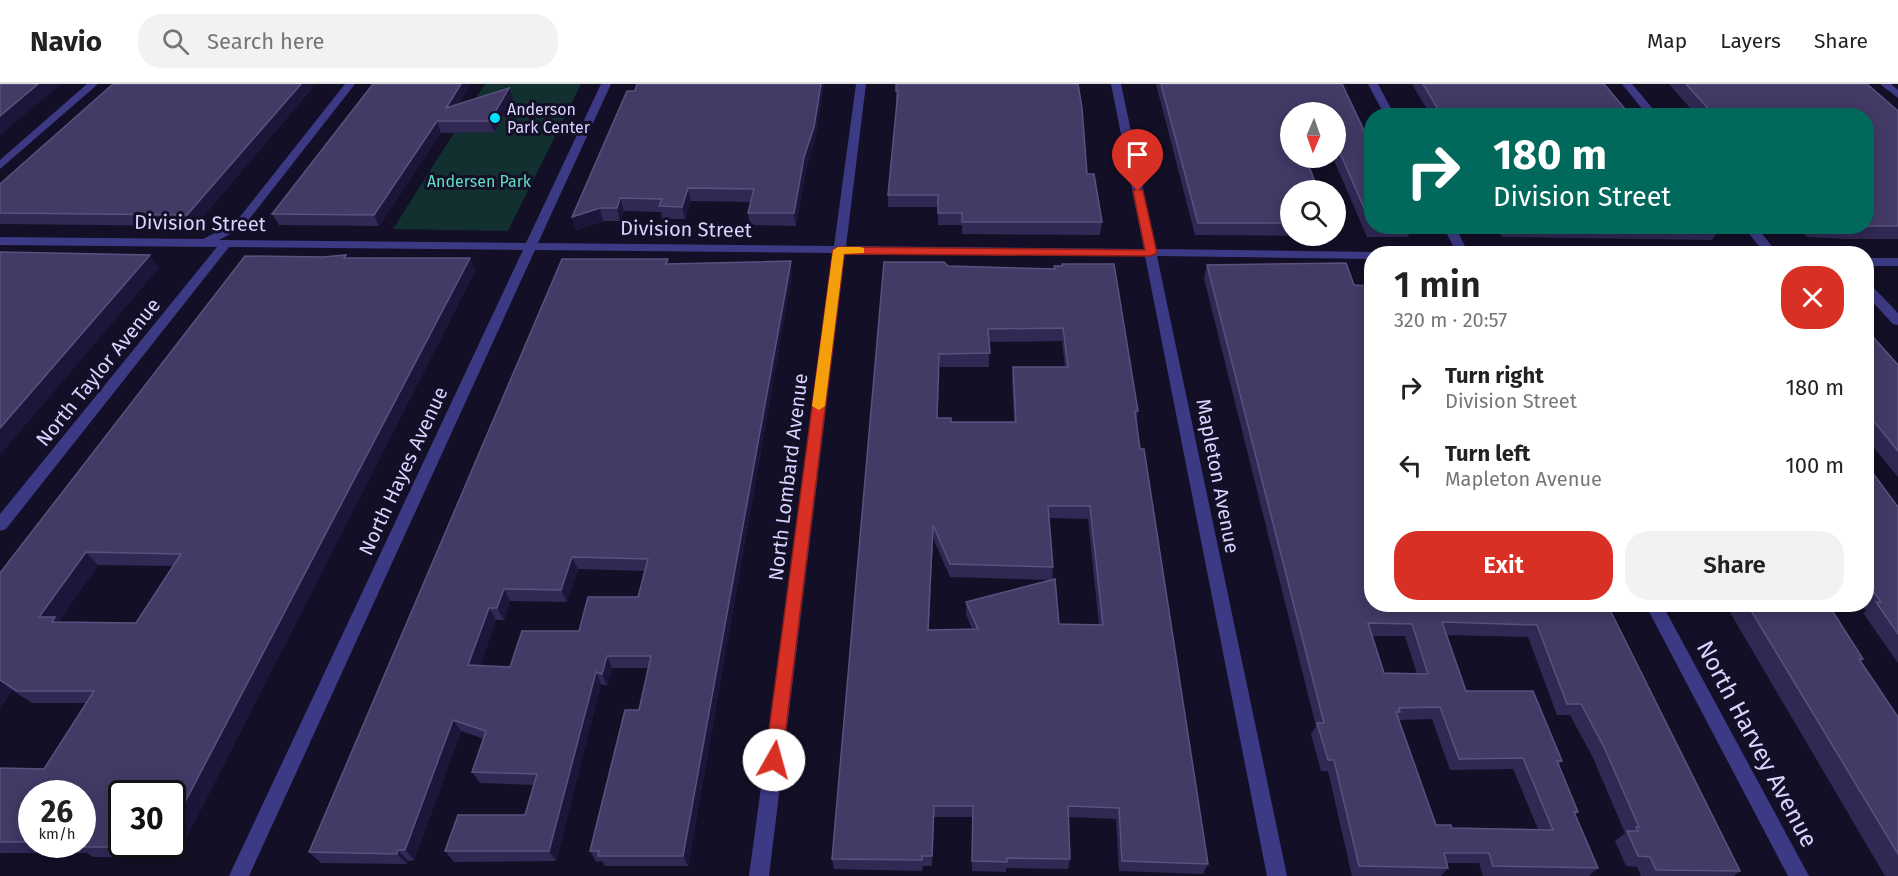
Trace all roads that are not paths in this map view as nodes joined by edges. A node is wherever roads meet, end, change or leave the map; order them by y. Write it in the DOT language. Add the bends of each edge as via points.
graph roads {
  1 [pos="93,84"];
  2 [pos="350,84"];
  3 [pos="606,84"];
  4 [pos="861,84"];
  5 [pos="1116,84"];
  6 [pos="1373,84"];
  7 [pos="1627,84"];
  8 [pos="1885,84"];
  9 [pos="1898,95"];
  10 [pos="1386,108"];
  11 [pos="1647,108"];
  12 [pos="0,166"];
  13 [pos="1756,234"];
  14 [pos="0,241"];
  15 [pos="200,243"];
  16 [pos="226,243"];
  17 [pos="1765,246"];
  18 [pos="530,247"];
  19 [pos="838,250"];
  20 [pos="1151,253"];
  21 [pos="1364,255"];
  22 [pos="1874,262"];
  23 [pos="1898,262"];
  24 [pos="1874,296"];
  25 [pos="1898,321"];
  26 [pos="0,525"];
  27 [pos="1657,612"];
  28 [pos="239,876"];
  29 [pos="759,876"];
  30 [pos="1277,876"];
  31 [pos="1799,876"];
  1 -- 12 [label="street"];
  2 -- 15 [label="street" via="238,225"];
  3 -- 18 [label="street, North Hayes Avenue"];
  4 -- 19 [label="street, North Lombard Avenue"];
  5 -- 20 [label="street, Mapleton Avenue"];
  6 -- 10 [label="street"];
  7 -- 11 [label="street"];
  8 -- 9 [label="street"];
  13 -- 17 [label="street"];
  14 -- 15 [label="street, Division Street"];
  15 -- 16 [label="street, Division Street"];
  16 -- 18 [label="street, Division Street"];
  16 -- 26 [label="street, North Taylor Avenue"];
  18 -- 19 [label="street, Division Street"];
  18 -- 28 [label="street, North Hayes Avenue"];
  19 -- 20 [label="street, Division Street"];
  19 -- 29 [label="street, North Lombard Avenue"];
  20 -- 21 [label="street, Division Street"];
  20 -- 30 [label="street, Mapleton Avenue"];
  22 -- 23 [label="street"];
  24 -- 25 [label="street"];
  27 -- 31 [label="street, North Harvey Avenue"];
}
